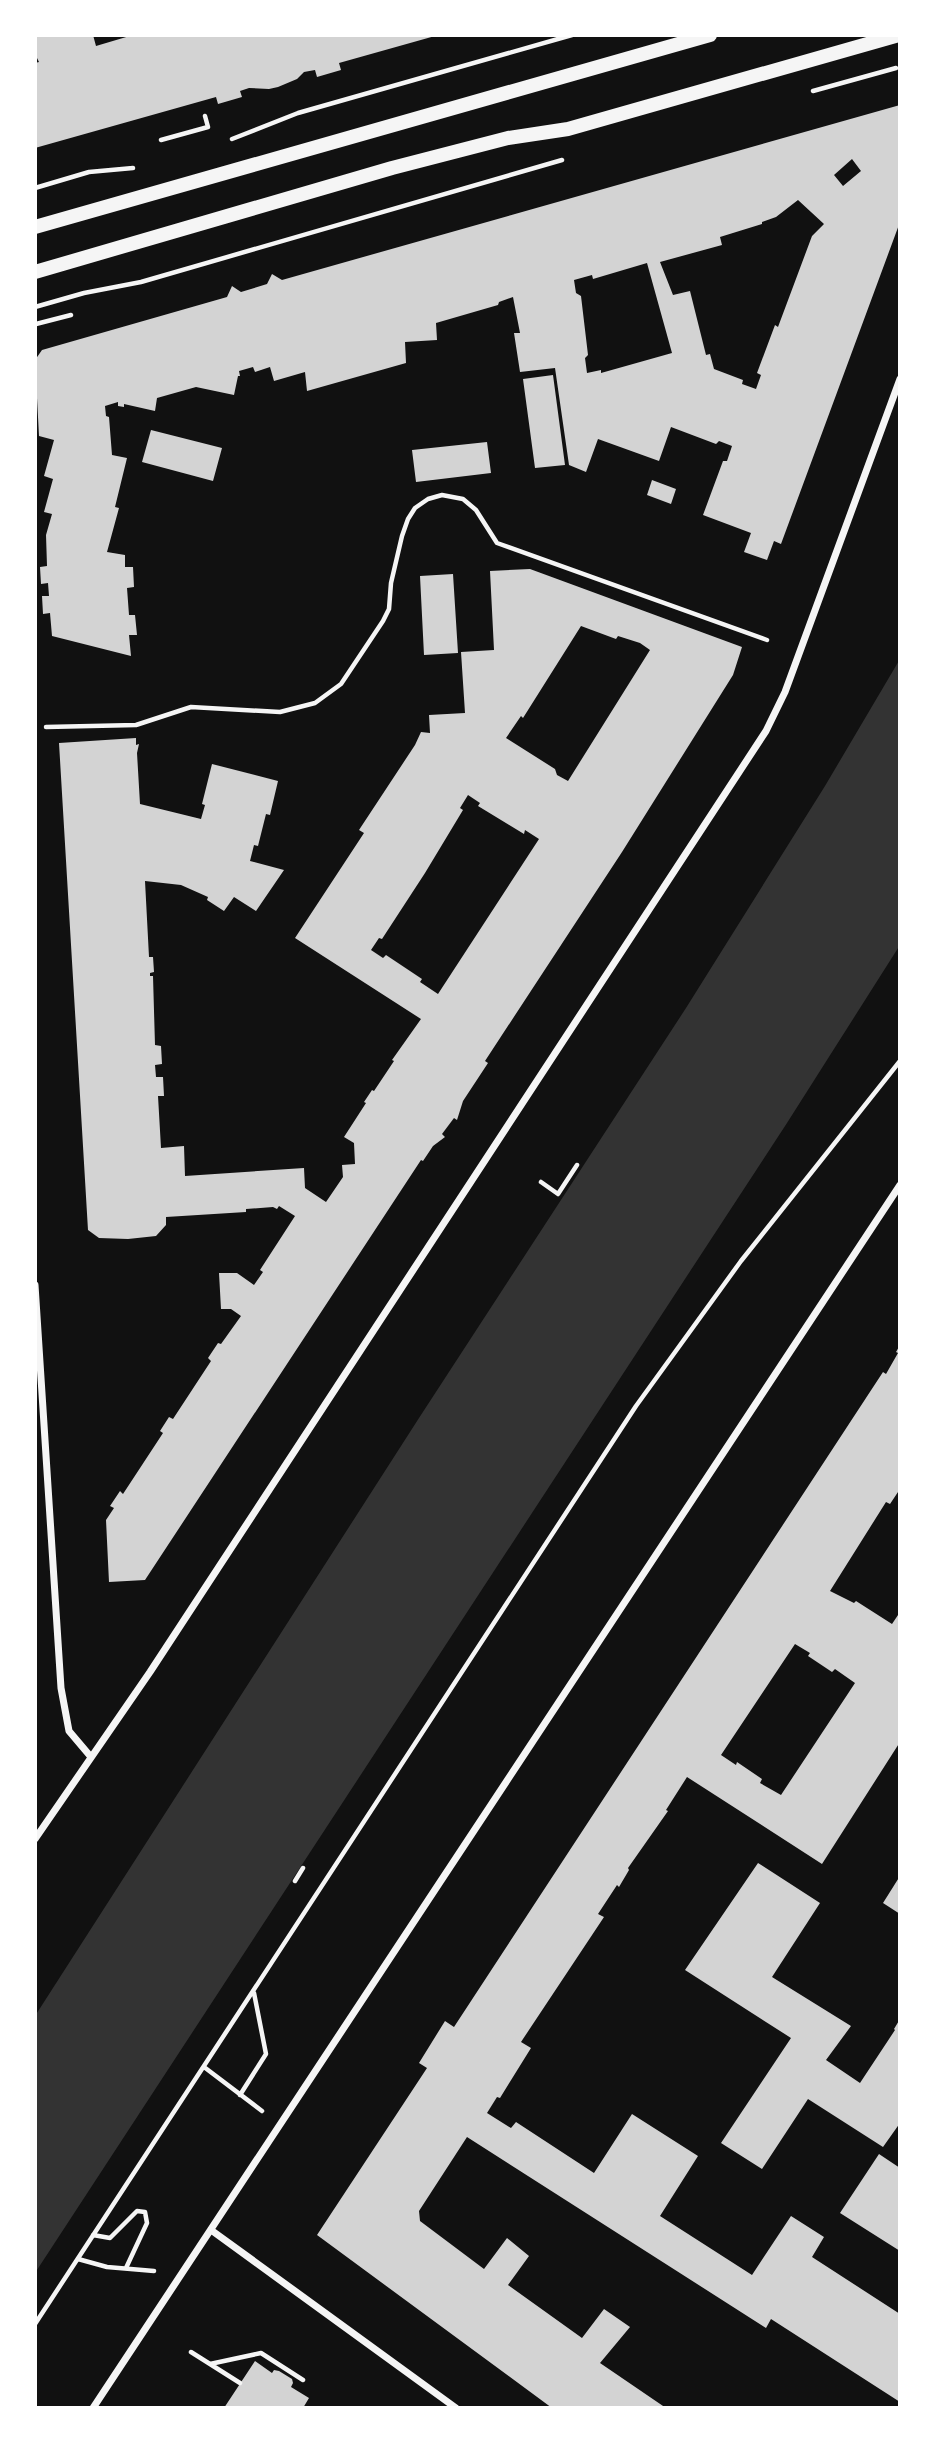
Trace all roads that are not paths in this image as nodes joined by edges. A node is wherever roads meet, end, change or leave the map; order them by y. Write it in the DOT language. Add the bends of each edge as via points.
graph roads {
  1 [pos="710,35"];
  2 [pos="899,35"];
  3 [pos="35,227"];
  4 [pos="35,272"];
  5 [pos="900,379"];
  6 [pos="900,1185"];
  7 [pos="35,1284"];
  8 [pos="91,1757"];
  9 [pos="35,1839"];
  10 [pos="211,2230"];
  11 [pos="93,2408"];
  12 [pos="456,2408"];
  1 -- 3 [label="main road"];
  2 -- 4 [label="main road" via="568,129 508,138 392,169"];
  5 -- 8 [label="street" via="785,692 766,731"];
  6 -- 10 [label="street"];
  7 -- 8 [label="street" via="61,1688 69,1731"];
  8 -- 9 [label="street"];
  10 -- 11 [label="street"];
  10 -- 12 [label="street"];
}
